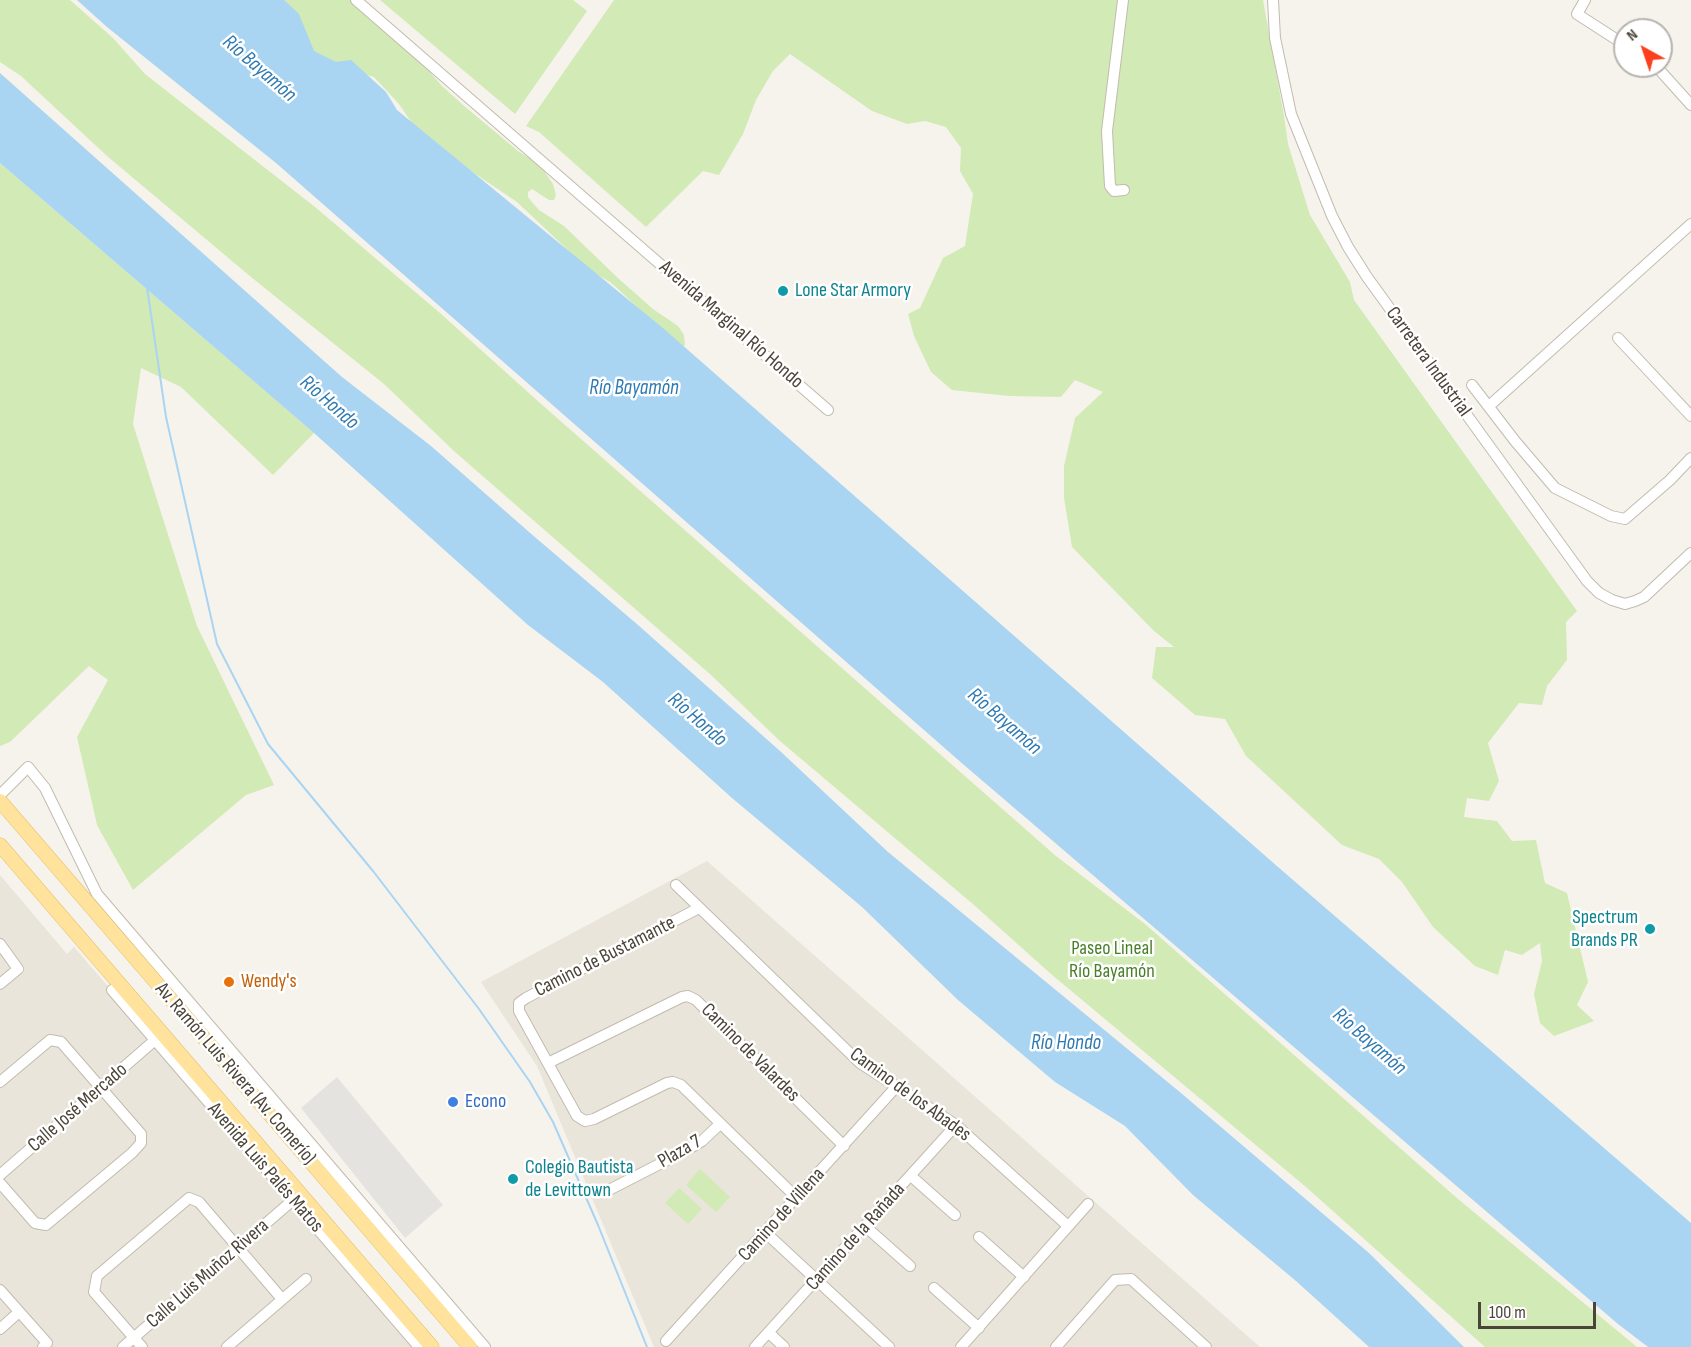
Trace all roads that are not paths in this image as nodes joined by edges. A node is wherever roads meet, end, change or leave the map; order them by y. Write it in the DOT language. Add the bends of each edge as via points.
graph roads {
  1 [pos="356,0"];
  2 [pos="1124,0"];
  3 [pos="1273,0"];
  4 [pos="1585,0"];
  5 [pos="1613,37"];
  6 [pos="1667,78"];
  7 [pos="1691,105"];
  8 [pos="1124,190"];
  9 [pos="1689,229"];
  10 [pos="1618,338"];
  11 [pos="1472,385"];
  12 [pos="1490,406"];
  13 [pos="828,410"];
  14 [pos="1691,416"];
  15 [pos="1691,458"];
  16 [pos="1691,553"];
  17 [pos="0,795"];
  18 [pos="0,801"];
  19 [pos="0,844"];
  20 [pos="676,885"];
  21 [pos="699,908"];
  22 [pos="0,944"];
  23 [pos="0,984"];
  24 [pos="112,990"];
  25 [pos="155,1040"];
  26 [pos="548,1063"];
  27 [pos="0,1082"];
  28 [pos="896,1087"];
  29 [pos="101,1088"];
  30 [pos="720,1124"];
  31 [pos="957,1125"];
  32 [pos="844,1146"];
  33 [pos="0,1175"];
  34 [pos="911,1176"];
  35 [pos="0,1183"];
  36 [pos="605,1192"];
  37 [pos="797,1198"];
  38 [pos="293,1200"];
  39 [pos="1088,1204"];
  40 [pos="955,1215"];
  41 [pos="1068,1226"];
  42 [pos="866,1227"];
  43 [pos="766,1233"];
  44 [pos="979,1237"];
  45 [pos="238,1247"];
  46 [pos="910,1266"];
  47 [pos="1024,1277"];
  48 [pos="306,1279"];
  49 [pos="818,1280"];
  50 [pos="934,1288"];
  51 [pos="0,1290"];
  52 [pos="282,1299"];
  53 [pos="19,1312"];
  54 [pos="979,1328"];
  55 [pos="0,1329"];
  56 [pos="769,1333"];
  57 [pos="134,1338"];
  58 [pos="666,1341"];
  59 [pos="43,1347"];
  60 [pos="123,1347"];
  61 [pos="142,1347"];
  62 [pos="227,1347"];
  63 [pos="419,1347"];
  64 [pos="432,1347"];
  65 [pos="470,1347"];
  66 [pos="485,1347"];
  67 [pos="755,1347"];
  68 [pos="784,1347"];
  69 [pos="889,1347"];
  70 [pos="961,1347"];
  71 [pos="1056,1347"];
  72 [pos="1206,1347"];
  1 -- 13 [label="street, Avenida Marginal Río Hondo"];
  2 -- 8 [label="street" via="1107,131 1110,186 1114,191"];
  3 -- 16 [label="street, Carretera Industrial" via="1275,38 1291,114 1348,247 1587,581 1612,600 1635,601"];
  4 -- 5 [label="street" via="1577,14"];
  6 -- 7 [label="street"];
  9 -- 12 [label="street"];
  10 -- 14 [label="street"];
  11 -- 12 [label="street"];
  12 -- 15 [label="street" via="1555,488 1611,516 1625,519"];
  17 -- 66 [label="street" via="28,767 45,788 97,894"];
  18 -- 65 [label="main road, Av. Ramón Luis Rivera (Av. Comerío)"];
  19 -- 64 [label="main road, Av. Ramón Luis Rivera (Av. Comerío)"];
  20 -- 21 [label="street, Camino de los Abades"];
  21 -- 26 [label="street, Camino de Bustamante" via="519,1003 519,1011"];
  21 -- 28 [label="street, Camino de los Abades" via="860,1063"];
  22 -- 23 [label="street" via="18,969"];
  24 -- 25 [label="street, Avenida Luis Palés Matos"];
  25 -- 29 [label="street, Calle José Mercado"];
  25 -- 38 [label="street, Avenida Luis Palés Matos"];
  26 -- 30 [label="street, Camino de Bustamante" via="577,1116 585,1121 673,1082 681,1085"];
  26 -- 32 [label="street, Camino de Valardes" via="688,996"];
  27 -- 29 [label="street" via="50,1040 61,1042"];
  28 -- 31 [label="street, Camino de los Abades"];
  28 -- 32 [label="street, Camino de Villena"];
  29 -- 33 [label="street, Calle José Mercado"];
  29 -- 35 [label="street" via="141,1134 141,1143 132,1153 46,1226 35,1223"];
  30 -- 36 [label="street, Plaza 7" via="702,1141"];
  30 -- 37 [label="street, Camino de Bustamante"];
  31 -- 34 [label="street, Camino de la Rañada"];
  31 -- 41 [label="street, Camino de los Abades"];
  32 -- 37 [label="street, Camino de Villena"];
  34 -- 40 [label="street"];
  34 -- 42 [label="street, Camino de la Rañada"];
  37 -- 43 [label="street, Camino de Villena"];
  38 -- 45 [label="street, Calle Luis Muñoz Rivera"];
  38 -- 63 [label="street, Avenida Luis Palés Matos"];
  39 -- 41 [label="street"];
  41 -- 47 [label="street"];
  42 -- 46 [label="street"];
  42 -- 49 [label="street, Camino de la Rañada"];
  43 -- 49 [label="street"];
  43 -- 58 [label="street, Camino de Villena"];
  44 -- 47 [label="street"];
  45 -- 52 [label="street"];
  45 -- 57 [label="street, Calle Luis Muñoz Rivera"];
  45 -- 57 [label="street" via="200,1202 189,1198 97,1276 94,1292"];
  47 -- 54 [label="street"];
  48 -- 52 [label="street"];
  49 -- 56 [label="street, Camino de la Rañada"];
  49 -- 69 [label="street"];
  50 -- 54 [label="street"];
  51 -- 53 [label="street"];
  52 -- 62 [label="street"];
  53 -- 55 [label="street"];
  53 -- 59 [label="street" via="47,1343"];
  54 -- 70 [label="street"];
  56 -- 67 [label="street, Camino de la Rañada"];
  56 -- 68 [label="street"];
  57 -- 60 [label="street, Calle Luis Muñoz Rivera"];
  57 -- 61 [label="street"];
  71 -- 72 [label="street" via="1115,1280 1131,1279"];
}
